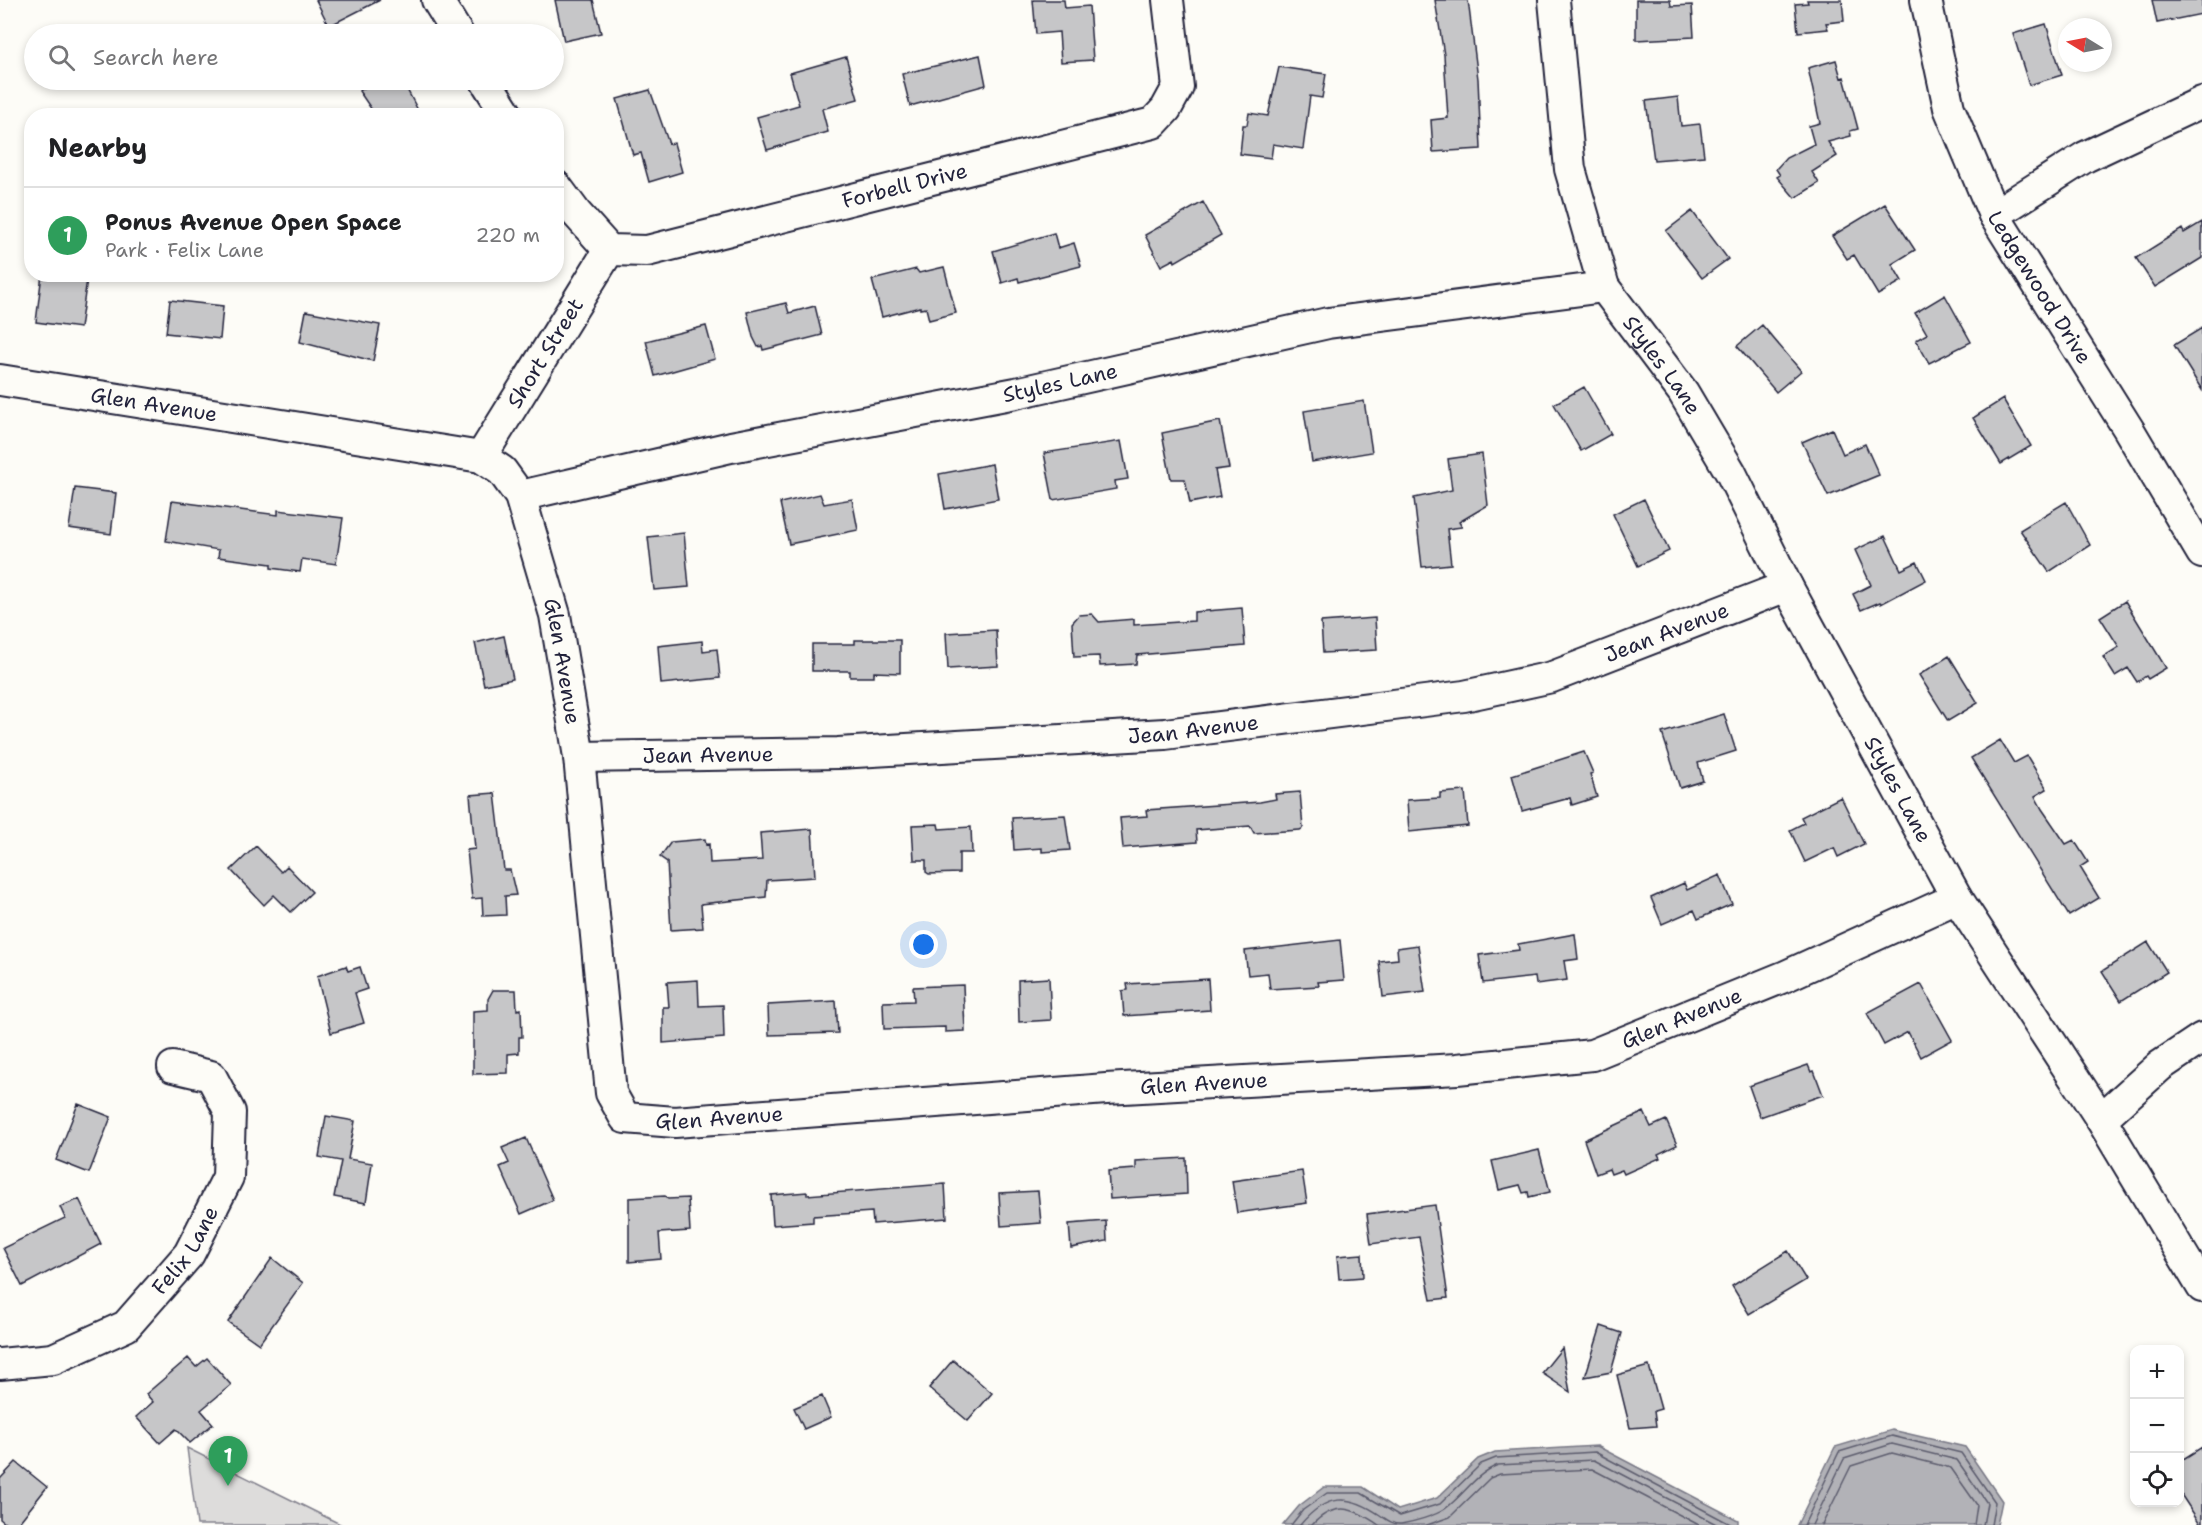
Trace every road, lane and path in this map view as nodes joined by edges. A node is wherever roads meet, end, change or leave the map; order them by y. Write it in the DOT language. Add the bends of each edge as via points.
graph roads {
  1 [pos="437,0"];
  2 [pos="1168,0"];
  3 [pos="1554,0"];
  4 [pos="1926,0"];
  5 [pos="452,24"];
  6 [pos="491,90"];
  7 [pos="2202,102"];
  8 [pos="503,108"];
  9 [pos="564,197"];
  10 [pos="1994,215"];
  11 [pos="609,250"];
  12 [pos="1604,287"];
  13 [pos="0,380"];
  14 [pos="481,457"];
  15 [pos="520,496"];
  16 [pos="2202,553"];
  17 [pos="1787,586"];
  18 [pos="579,757"];
  19 [pos="1957,898"];
  20 [pos="2202,1038"];
  21 [pos="173,1067"];
  22 [pos="2101,1119"];
  23 [pos="2202,1287"];
  24 [pos="0,1364"];
  1 -- 5 [label="street"];
  2 -- 11 [label="street, Forbell Drive" via="1178,87 1153,123 647,251"];
  3 -- 12 [label="street, Styles Lane" via="1570,169"];
  4 -- 10 [label="street, Ledgewood Drive" via="1949,108"];
  6 -- 8 [label="street"];
  7 -- 10 [label="street" via="2085,157"];
  9 -- 11 [label="street"];
  10 -- 16 [label="street, Ledgewood Drive"];
  11 -- 14 [label="street, Short Street"];
  12 -- 15 [label="street, Styles Lane" via="1328,323 1016,393 730,447"];
  12 -- 17 [label="street, Styles Lane" via="1683,392 1731,473"];
  13 -- 14 [label="street, Glen Avenue"];
  14 -- 15 [label="street, Glen Avenue" via="502,471"];
  15 -- 18 [label="street, Glen Avenue" via="555,615"];
  17 -- 18 [label="street, Jean Avenue" via="1552,677 1464,696 1165,734 838,753"];
  17 -- 19 [label="street, Styles Lane"];
  18 -- 19 [label="street, Glen Avenue" via="611,1093 625,1118 675,1122 1106,1089 1457,1069 1592,1055 1786,976"];
  19 -- 22 [label="street, Styles Lane"];
  20 -- 22 [label="street" via="2160,1066"];
  21 -- 24 [label="street, Felix Lane" via="211,1076 230,1112 228,1177 189,1254 126,1326 53,1359"];
  22 -- 23 [label="street, Styles Lane"];
}
